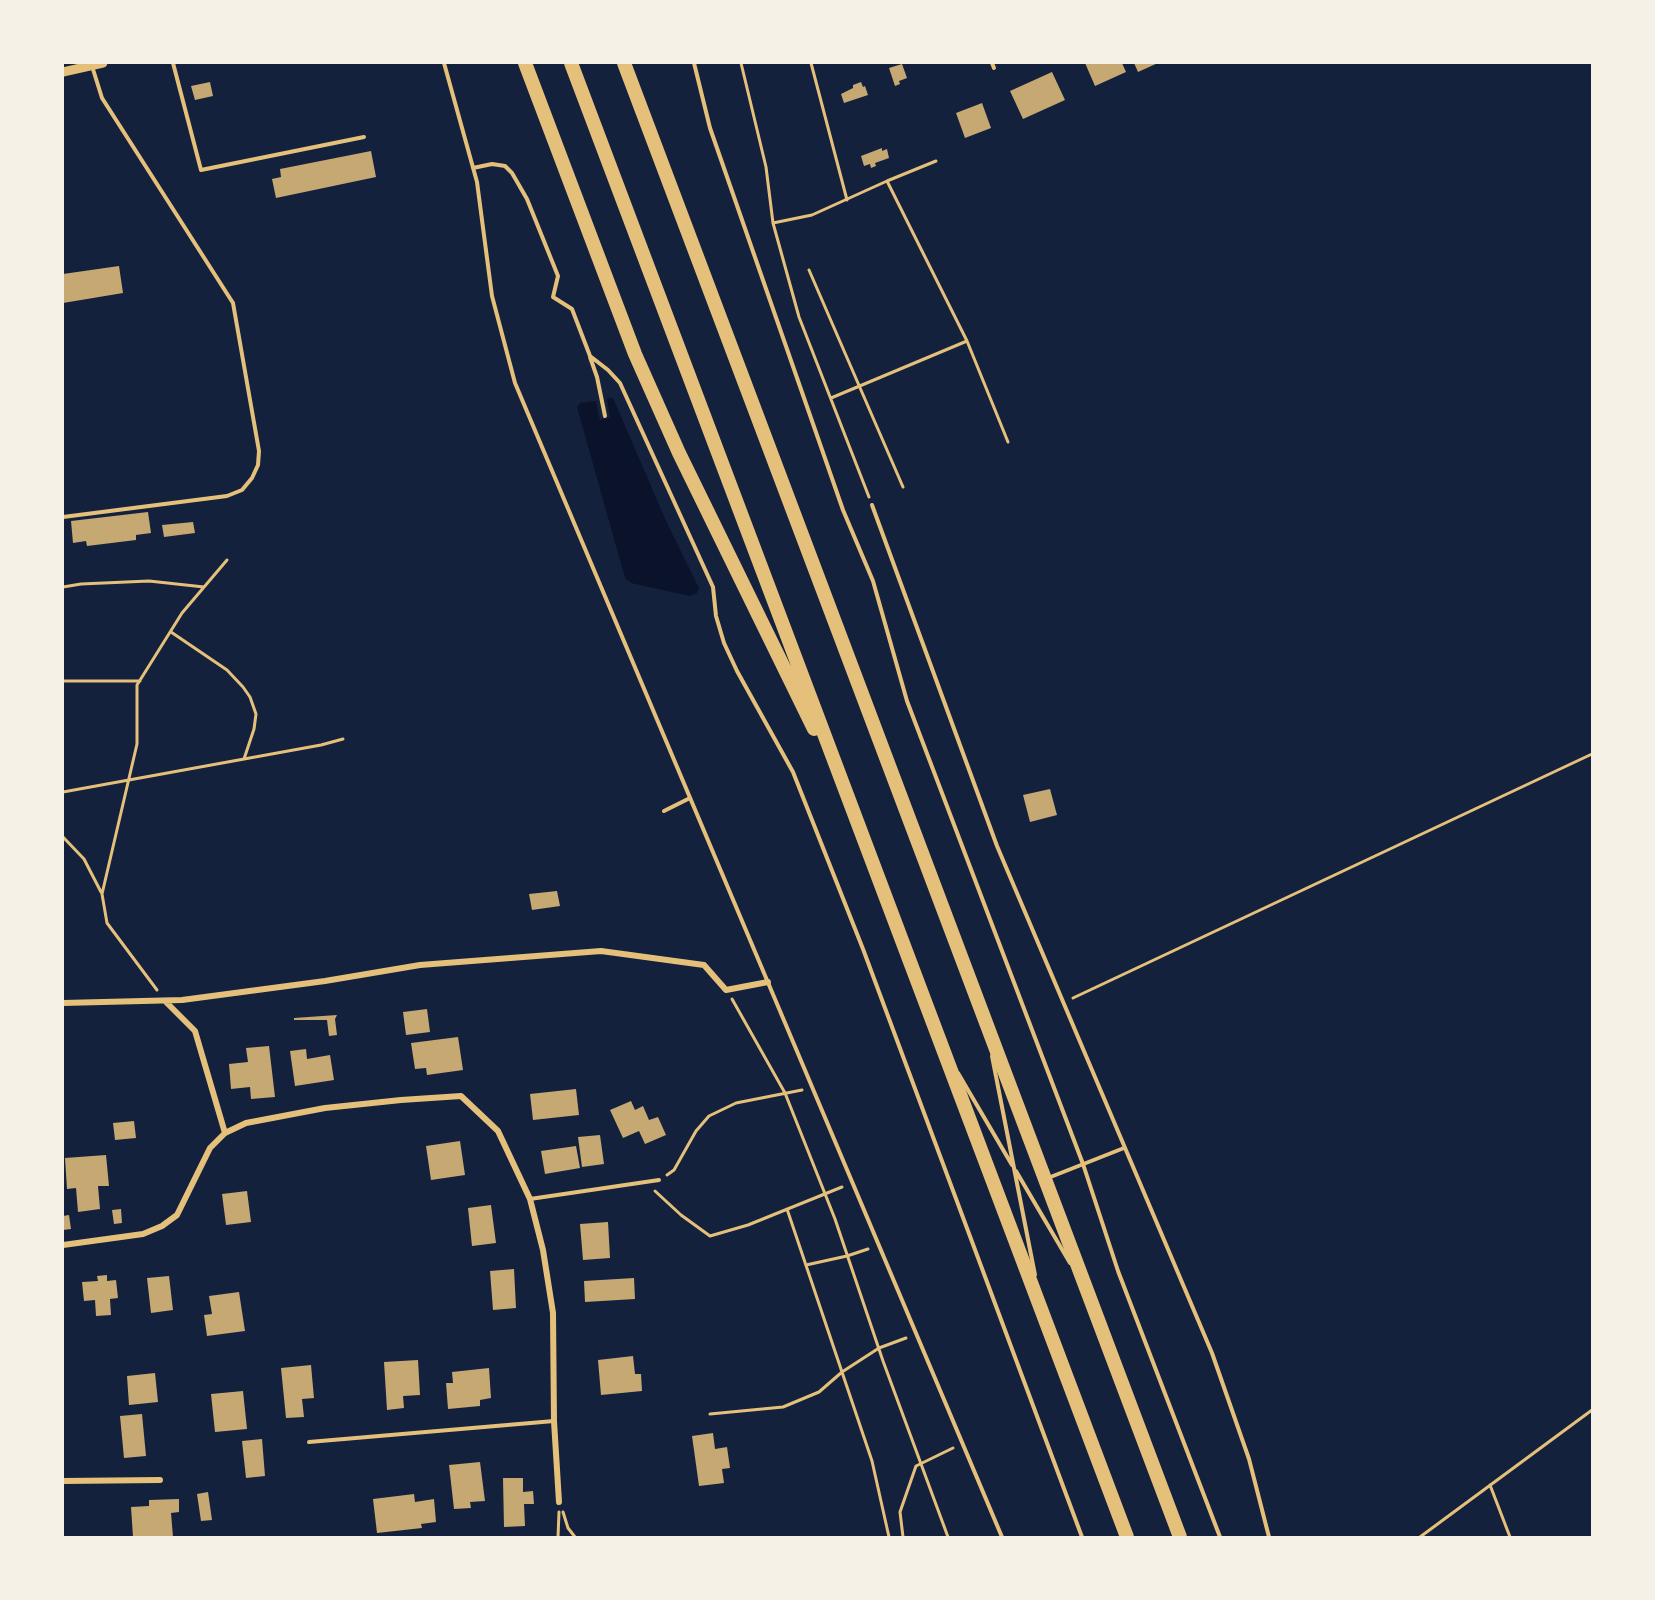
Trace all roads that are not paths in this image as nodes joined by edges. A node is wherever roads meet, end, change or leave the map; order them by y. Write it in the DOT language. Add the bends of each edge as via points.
graph roads {
  1 [pos="103,63"];
  2 [pos="173,63"];
  3 [pos="444,63"];
  4 [pos="525,63"];
  5 [pos="571,63"];
  6 [pos="624,63"];
  7 [pos="635,63"];
  8 [pos="694,63"];
  9 [pos="92,66"];
  10 [pos="63,72"];
  11 [pos="646,118"];
  12 [pos="364,137"];
  13 [pos="473,168"];
  14 [pos="590,356"];
  15 [pos="605,416"];
  16 [pos="872,505"];
  17 [pos="63,517"];
  18 [pos="846,794"];
  19 [pos="690,798"];
  20 [pos="663,811"];
  21 [pos="768,982"];
  22 [pos="165,1001"];
  23 [pos="63,1003"];
  24 [pos="985,1022"];
  25 [pos="940,1041"];
  26 [pos="225,1133"];
  27 [pos="1124,1148"];
  28 [pos="1083,1164"];
  29 [pos="1014,1167"];
  30 [pos="659,1180"];
  31 [pos="1044,1180"];
  32 [pos="530,1199"];
  33 [pos="63,1245"];
  34 [pos="1088,1294"];
  35 [pos="1042,1311"];
  36 [pos="554,1421"];
  37 [pos="309,1442"];
  38 [pos="160,1480"];
  39 [pos="63,1481"];
  40 [pos="560,1502"];
  41 [pos="1002,1537"];
  42 [pos="1082,1537"];
  43 [pos="1127,1537"];
  44 [pos="1180,1537"];
  45 [pos="1220,1537"];
  46 [pos="1269,1537"];
  1 -- 9 [label="street"];
  2 -- 12 [label="lane" via="201,170"];
  3 -- 13 [label="lane"];
  4 -- 18 [label="highway" via="634,354 714,527"];
  5 -- 18 [label="highway"];
  6 -- 11 [label="highway"];
  7 -- 11 [label="highway"];
  8 -- 28 [label="lane" via="710,128 843,510 873,581 907,700"];
  9 -- 10 [label="street"];
  9 -- 17 [label="lane" via="102,98 232,303 259,451 252,478 242,490 227,496"];
  11 -- 24 [label="highway"];
  13 -- 14 [label="lane" via="492,164 505,166 512,173 527,199 558,276 553,297 572,309"];
  13 -- 19 [label="lane" via="492,296 515,383"];
  14 -- 15 [label="lane"];
  14 -- 42 [label="lane" via="620,383 713,587 724,643 793,772"];
  16 -- 27 [label="lane" via="997,846"];
  18 -- 25 [label="highway"];
  19 -- 20 [label="lane"];
  19 -- 21 [label="lane"];
  21 -- 22 [label="street" via="726,990 704,965 601,951 420,965"];
  21 -- 41 [label="lane"];
  22 -- 23 [label="street"];
  22 -- 26 [label="street" via="195,1031"];
  24 -- 29 [label="lane"];
  24 -- 31 [label="highway"];
  25 -- 29 [label="lane"];
  25 -- 35 [label="highway"];
  26 -- 32 [label="street" via="246,1123 325,1108 460,1096 498,1131"];
  26 -- 33 [label="street" via="210,1148 177,1215 162,1226 143,1234"];
  27 -- 28 [label="lane"];
  27 -- 46 [label="lane" via="1212,1353 1249,1459"];
  28 -- 31 [label="lane"];
  28 -- 45 [label="lane" via="1118,1271"];
  29 -- 34 [label="lane"];
  29 -- 35 [label="lane"];
  30 -- 32 [label="lane"];
  31 -- 34 [label="highway"];
  32 -- 36 [label="street" via="553,1313"];
  34 -- 44 [label="highway"];
  35 -- 43 [label="highway"];
  36 -- 37 [label="lane"];
  36 -- 40 [label="street"];
  38 -- 39 [label="street"];
}
